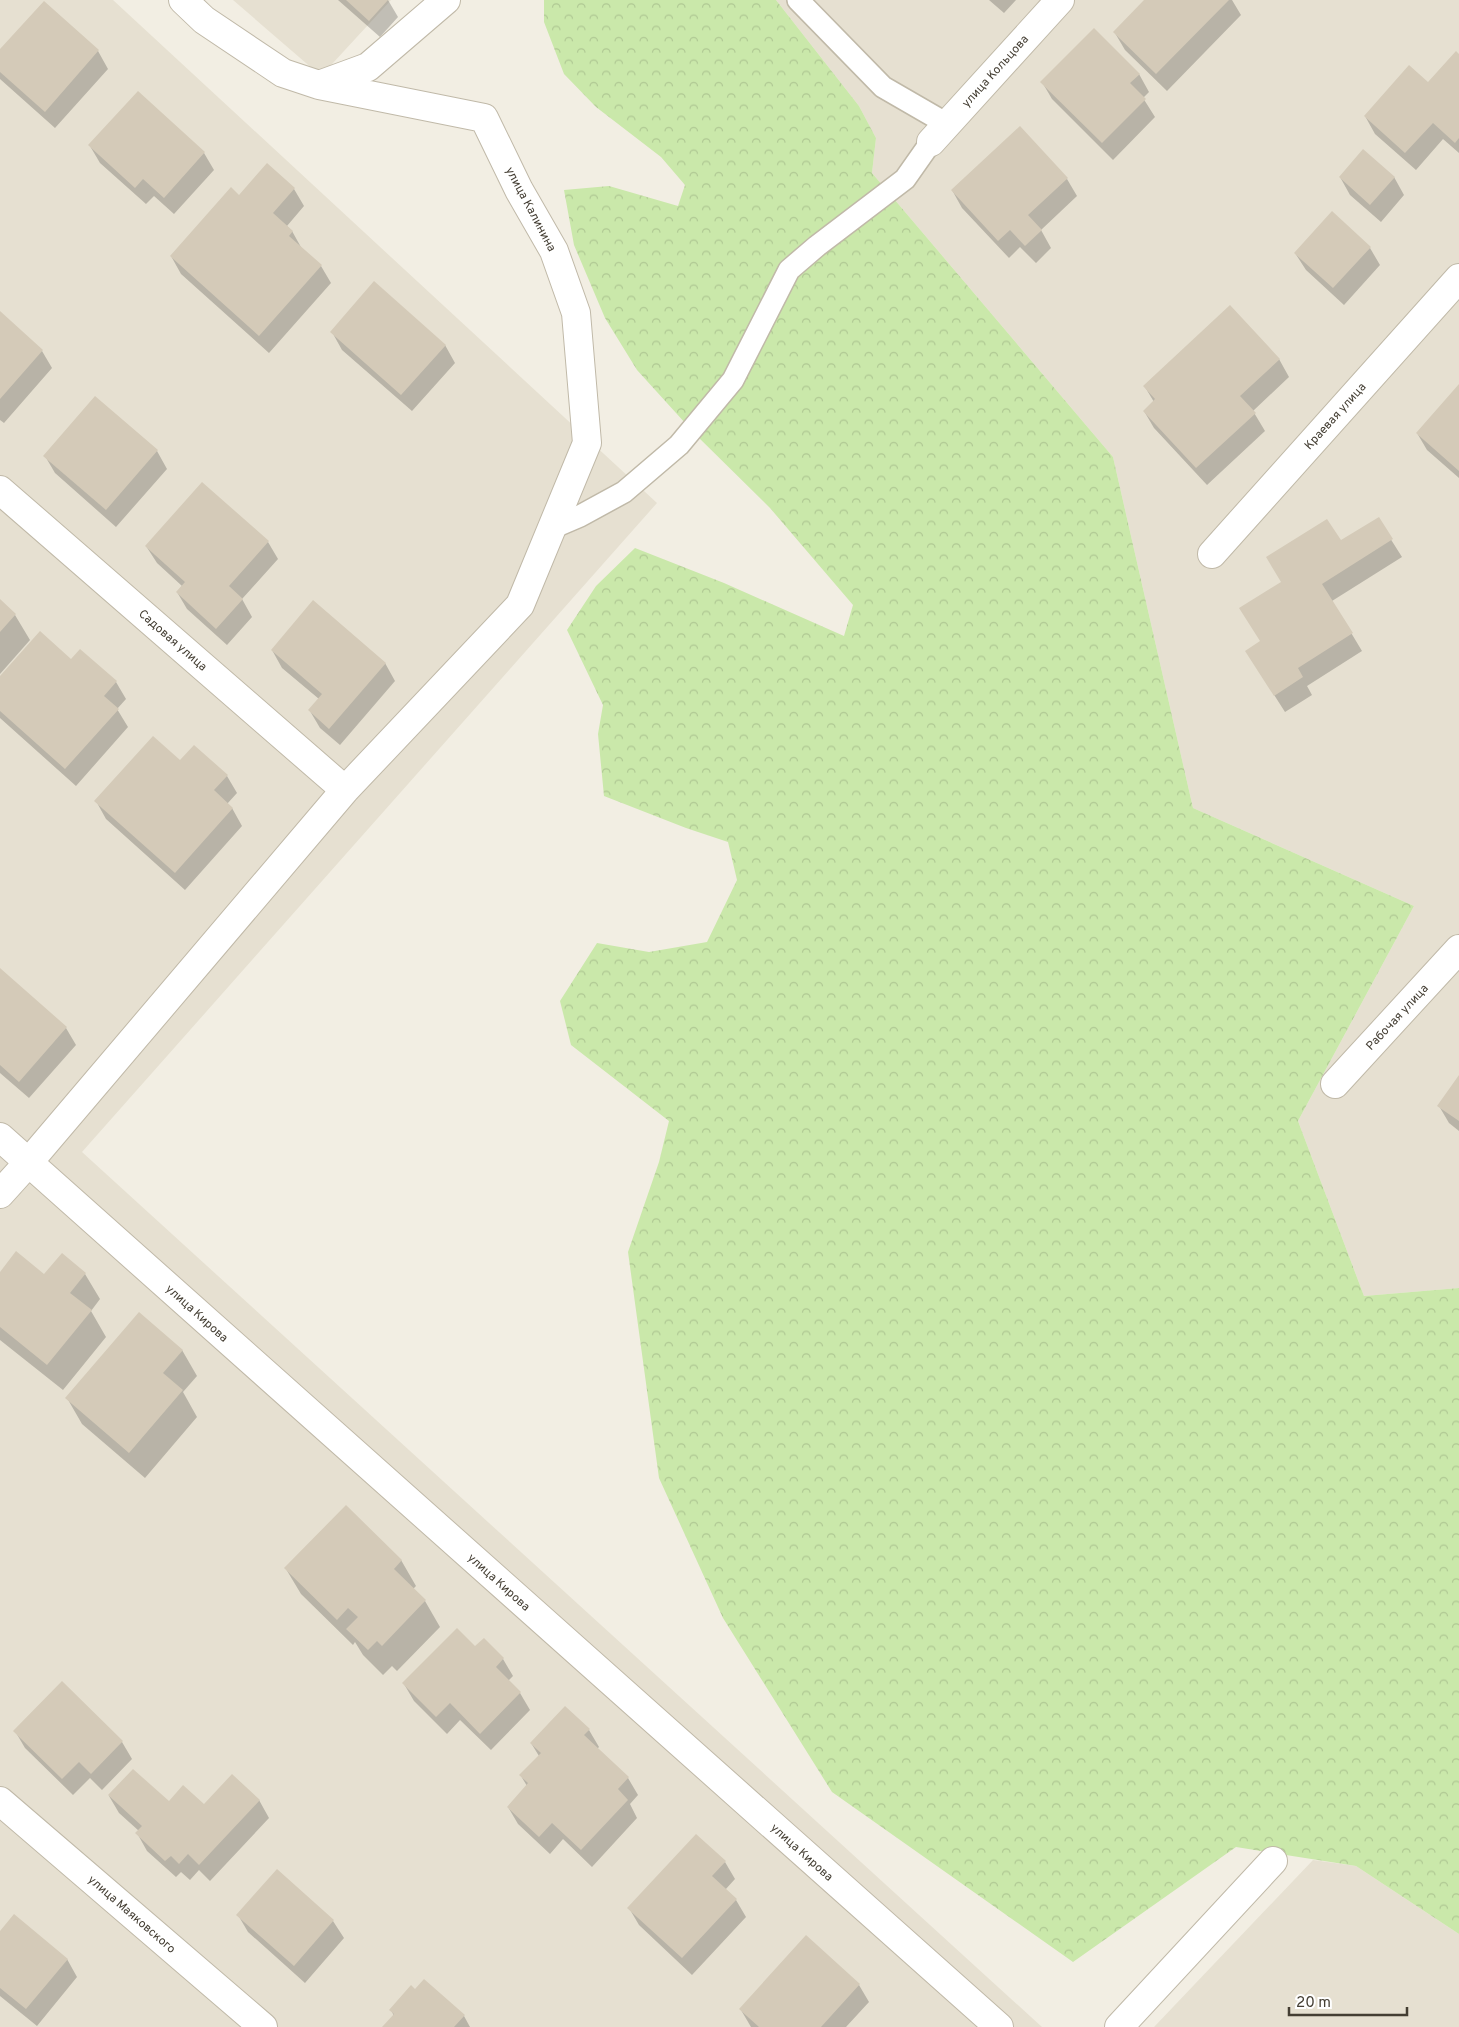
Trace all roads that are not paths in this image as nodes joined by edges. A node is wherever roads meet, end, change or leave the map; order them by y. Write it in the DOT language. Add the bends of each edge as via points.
graph roads {
  1 [pos="183,0"];
  2 [pos="446,0"];
  3 [pos="798,0"];
  4 [pos="1060,0"];
  5 [pos="319,85"];
  6 [pos="939,133"];
  7 [pos="1459,278"];
  8 [pos="0,490"];
  9 [pos="552,528"];
  10 [pos="1212,554"];
  11 [pos="345,790"];
  12 [pos="1459,949"];
  13 [pos="1335,1084"];
  14 [pos="0,1137"];
  15 [pos="28,1163"];
  16 [pos="0,1194"];
  17 [pos="0,1801"];
  18 [pos="1273,1861"];
  19 [pos="263,2027"];
  20 [pos="999,2027"];
  21 [pos="1119,2027"];
  1 -- 5 [label="street" via="204,20 283,73"];
  2 -- 5 [label="street" via="368,68"];
  3 -- 6 [label="lane" via="883,87"];
  4 -- 6 [label="street, улица Кольцова"];
  5 -- 9 [label="street, улица Калинина" via="484,118 519,190 554,251 576,313 587,443"];
  6 -- 9 [label="lane" via="905,179 789,270 733,380 679,445 624,492"];
  7 -- 10 [label="street, Краевая улица"];
  8 -- 11 [label="street, Садовая улица"];
  9 -- 11 [label="street, улица Калинина" via="520,605"];
  11 -- 15 [label="street"];
  12 -- 13 [label="street, Рабочая улица"];
  14 -- 15 [label="street, улица Кирова"];
  15 -- 16 [label="street"];
  15 -- 20 [label="street, улица Кирова"];
  17 -- 19 [label="street, улица Маяковского"];
  18 -- 21 [label="street"];
}
